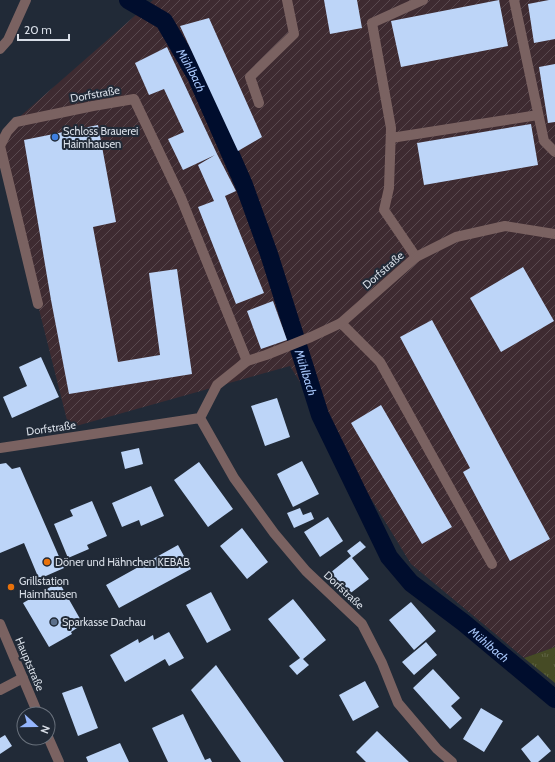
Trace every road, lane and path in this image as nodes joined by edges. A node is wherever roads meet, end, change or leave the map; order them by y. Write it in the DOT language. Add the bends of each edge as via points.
graph roads {
  1 [pos="26,0"];
  2 [pos="287,0"];
  3 [pos="423,0"];
  4 [pos="514,0"];
  5 [pos="0,49"];
  6 [pos="259,103"];
  7 [pos="538,115"];
  8 [pos="391,138"];
  9 [pos="555,152"];
  10 [pos="555,234"];
  11 [pos="416,257"];
  12 [pos="38,304"];
  13 [pos="341,323"];
  14 [pos="247,361"];
  15 [pos="200,418"];
  16 [pos="0,448"];
  17 [pos="492,564"];
  18 [pos="0,624"];
  19 [pos="23,678"];
  20 [pos="0,690"];
  21 [pos="35,706"];
  22 [pos="52,746"];
  23 [pos="59,762"];
  24 [pos="452,762"];
  1 -- 5 [label="street" via="8,40"];
  2 -- 6 [label="street" via="294,34 250,77"];
  3 -- 8 [label="street, Dorfstraße" via="372,23"];
  4 -- 7 [label="street"];
  7 -- 8 [label="street"];
  7 -- 9 [label="street" via="544,142"];
  8 -- 11 [label="street, Dorfstraße" via="389,188 384,210"];
  10 -- 11 [label="street" via="505,226 456,237"];
  11 -- 13 [label="street, Dorfstraße"];
  12 -- 14 [label="street, Dorfstraße" via="0,146 16,122 134,99 181,198"];
  13 -- 14 [label="street, Dorfstraße"];
  13 -- 17 [label="street" via="380,362"];
  14 -- 15 [label="street, Dorfstraße" via="217,385"];
  15 -- 16 [label="street, Dorfstraße"];
  15 -- 24 [label="street, Dorfstraße" via="234,478 274,533 306,571 362,624 382,663 398,703 437,749"];
  18 -- 19 [label="street, Hauptstraße"];
  19 -- 20 [label="street"];
  19 -- 21 [label="street, Hauptstraße"];
  22 -- 23 [label="street"];
}
